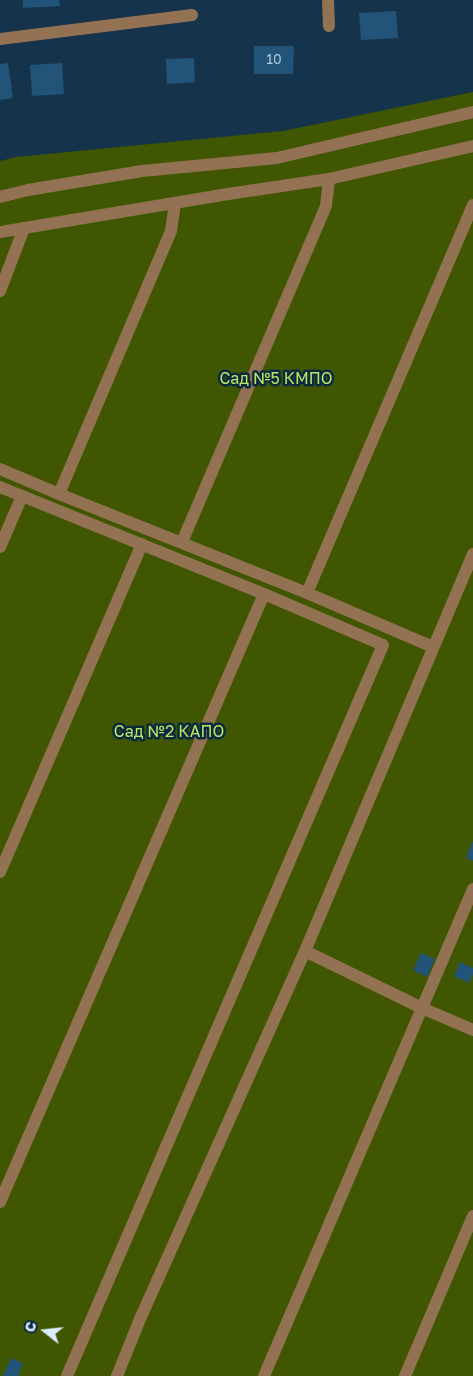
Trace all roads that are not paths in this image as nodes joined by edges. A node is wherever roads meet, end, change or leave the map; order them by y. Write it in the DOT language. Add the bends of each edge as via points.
graph roads {
  1 [pos="328,0"];
  2 [pos="192,15"];
  3 [pos="329,26"];
  4 [pos="0,39"];
  5 [pos="473,112"];
  6 [pos="473,146"];
  7 [pos="329,179"];
  8 [pos="0,197"];
  9 [pos="175,203"];
  10 [pos="473,205"];
  11 [pos="24,228"];
  12 [pos="0,232"];
  13 [pos="0,291"];
  14 [pos="0,469"];
  15 [pos="0,487"];
  16 [pos="59,494"];
  17 [pos="22,496"];
  18 [pos="182,542"];
  19 [pos="142,544"];
  20 [pos="0,546"];
  21 [pos="473,554"];
  22 [pos="308,593"];
  23 [pos="264,594"];
  24 [pos="433,647"];
  25 [pos="0,872"];
  26 [pos="473,889"];
  27 [pos="305,951"];
  28 [pos="422,1008"];
  29 [pos="473,1030"];
  30 [pos="0,1202"];
  31 [pos="473,1216"];
  32 [pos="67,1376"];
  33 [pos="117,1376"];
  34 [pos="264,1376"];
  35 [pos="405,1376"];
  1 -- 3 [label="street"];
  2 -- 4 [label="street"];
  5 -- 8 [label="street" via="277,158 142,171"];
  6 -- 7 [label="street"];
  7 -- 9 [label="street"];
  7 -- 18 [label="street" via="326,206"];
  9 -- 11 [label="street"];
  9 -- 16 [label="street" via="171,231"];
  10 -- 22 [label="street"];
  11 -- 12 [label="street"];
  11 -- 13 [label="street"];
  14 -- 16 [label="street"];
  15 -- 17 [label="street"];
  16 -- 18 [label="street"];
  17 -- 19 [label="street"];
  17 -- 20 [label="street"];
  18 -- 22 [label="street"];
  19 -- 23 [label="street"];
  19 -- 25 [label="street"];
  21 -- 24 [label="street"];
  22 -- 24 [label="street"];
  23 -- 30 [label="street"];
  23 -- 32 [label="street" via="383,645"];
  24 -- 27 [label="street"];
  26 -- 28 [label="street"];
  27 -- 28 [label="street"];
  27 -- 33 [label="street"];
  28 -- 29 [label="street"];
  28 -- 34 [label="street"];
  31 -- 35 [label="street"];
}
